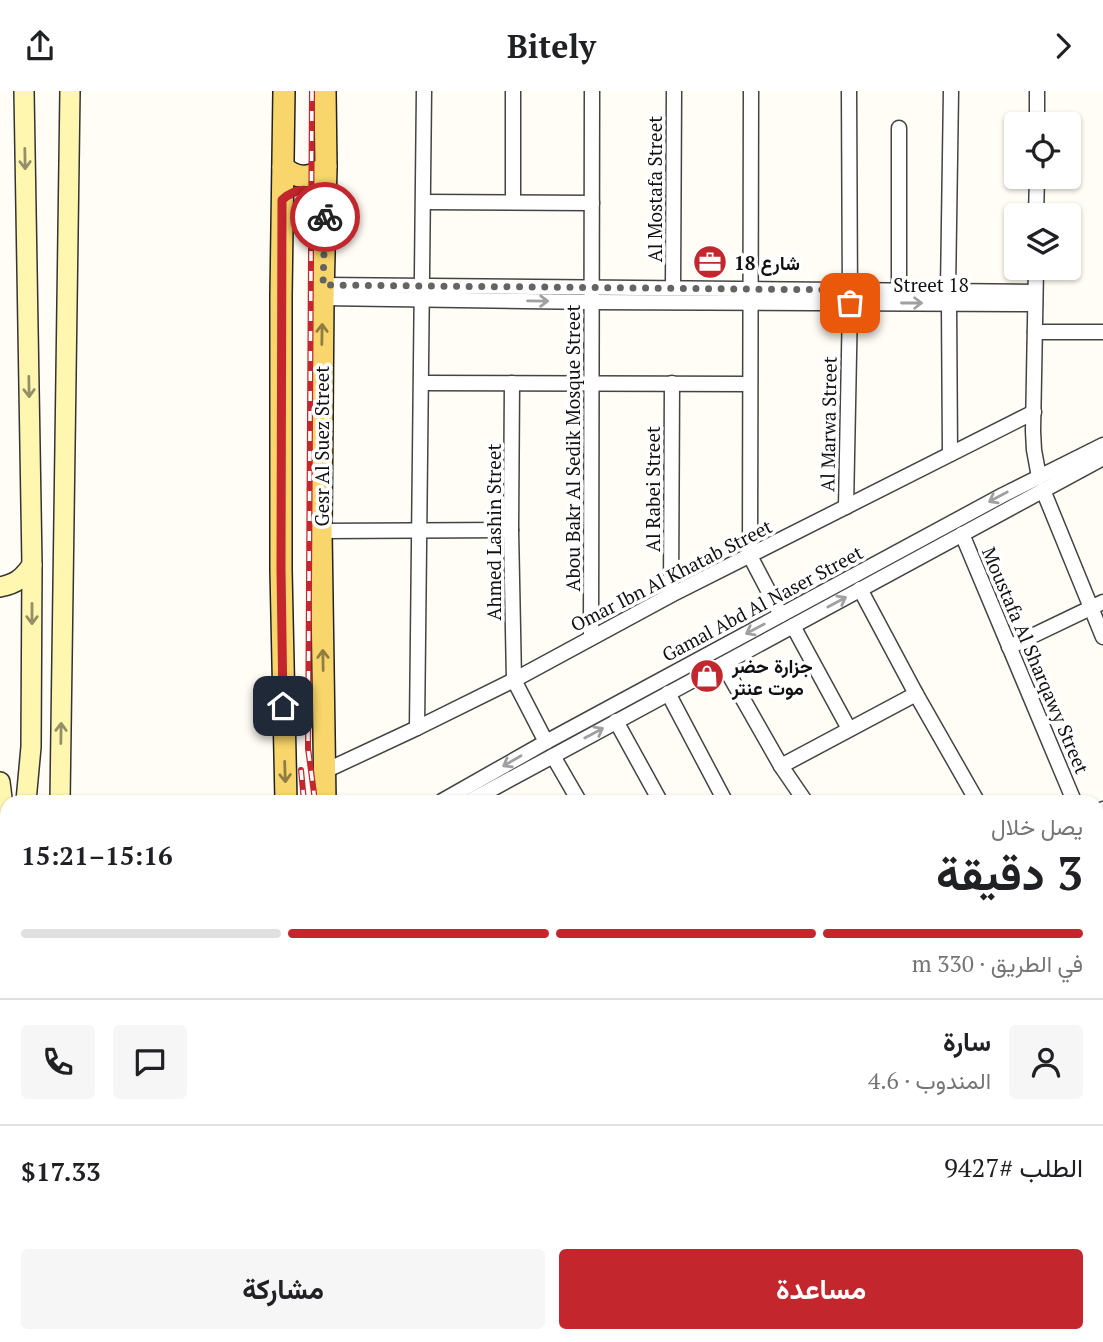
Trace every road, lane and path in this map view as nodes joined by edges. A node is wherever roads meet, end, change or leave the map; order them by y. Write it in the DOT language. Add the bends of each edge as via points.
graph roads {
  1 [pos="24,91"];
  2 [pos="69,91"];
  3 [pos="284,91"];
  4 [pos="325,91"];
  5 [pos="424,91"];
  6 [pos="513,91"];
  7 [pos="592,91"];
  8 [pos="674,91"];
  9 [pos="751,91"];
  10 [pos="849,91"];
  11 [pos="951,91"];
  12 [pos="1037,91"];
  13 [pos="1037,112"];
  14 [pos="899,128"];
  15 [pos="326,166"];
  16 [pos="283,167"];
  17 [pos="282,200"];
  18 [pos="325,200"];
  19 [pos="424,202"];
  20 [pos="513,202"];
  21 [pos="592,202"];
  22 [pos="1036,280"];
  23 [pos="673,288"];
  24 [pos="899,290"];
  25 [pos="323,291"];
  26 [pos="423,293"];
  27 [pos="592,295"];
  28 [pos="750,296"];
  29 [pos="850,296"];
  30 [pos="949,297"];
  31 [pos="1035,298"];
  32 [pos="1035,332"];
  33 [pos="1103,332"];
  34 [pos="422,383"];
  35 [pos="512,383"];
  36 [pos="592,383"];
  37 [pos="672,383"];
  38 [pos="749,383"];
  39 [pos="1034,412"];
  40 [pos="1103,445"];
  41 [pos="950,454"];
  42 [pos="1103,458"];
  43 [pos="1041,484"];
  44 [pos="846,506"];
  45 [pos="420,530"];
  46 [pos="511,530"];
  47 [pos="321,531"];
  48 [pos="962,534"];
  49 [pos="750,556"];
  50 [pos="32,565"];
  51 [pos="0,587"];
  52 [pos="860,589"];
  53 [pos="671,595"];
  54 [pos="1097,605"];
  55 [pos="781,615"];
  56 [pos="793,626"];
  57 [pos="1103,637"];
  58 [pos="591,638"];
  59 [pos="1009,647"];
  60 [pos="723,664"];
  61 [pos="514,680"];
  62 [pos="668,693"];
  63 [pos="916,694"];
  64 [pos="616,721"];
  65 [pos="417,728"];
  66 [pos="849,729"];
  67 [pos="546,742"];
  68 [pos="553,756"];
  69 [pos="781,766"];
  70 [pos="324,771"];
  71 [pos="27,795"];
  72 [pos="60,795"];
  73 [pos="286,795"];
  74 [pos="325,795"];
  75 [pos="453,795"];
  76 [pos="481,795"];
  77 [pos="576,795"];
  78 [pos="657,795"];
  79 [pos="722,795"];
  80 [pos="801,795"];
  81 [pos="974,795"];
  82 [pos="1071,795"];
  1 -- 50 [label="main road, one-way"];
  72 -- 2 [label="main road, one-way"];
  3 -- 16 [label="main road, Gesr Al Suez Street"];
  4 -- 15 [label="main road, Gesr Al Suez Street"];
  5 -- 19 [label="street"];
  6 -- 20 [label="street"];
  7 -- 21 [label="street, Abou Bakr Al Sedik Mosque Street"];
  8 -- 23 [label="street, Al Mostafa Street"];
  9 -- 28 [label="street"];
  10 -- 29 [label="street, Al Marwa Street"];
  11 -- 30 [label="street"];
  12 -- 13 [label="street"];
  14 -- 24 [label="street"];
  15 -- 16 [label="main road" via="310,177 290,174"];
  15 -- 18 [label="main road, Gesr Al Suez Street"];
  16 -- 17 [label="main road, Gesr Al Suez Street"];
  17 -- 18 [label="main road" via="309,190"];
  17 -- 73 [label="main road, Gesr Al Suez Street, one-way"];
  18 -- 25 [label="main road, Gesr Al Suez Street"];
  19 -- 20 [label="street"];
  19 -- 26 [label="street"];
  20 -- 21 [label="street"];
  21 -- 27 [label="street, Abou Bakr Al Sedik Mosque Street"];
  22 -- 31 [label="street"];
  23 -- 27 [label="street, Street 18"];
  23 -- 28 [label="street, Street 18"];
  24 -- 29 [label="street, Street 18"];
  24 -- 30 [label="street, Street 18"];
  25 -- 26 [label="street, Street 18"];
  47 -- 25 [label="main road, Gesr Al Suez Street, one-way"];
  26 -- 27 [label="street, Street 18"];
  26 -- 34 [label="street"];
  27 -- 28 [label="street, Street 18"];
  27 -- 36 [label="street, Abou Bakr Al Sedik Mosque Street"];
  28 -- 29 [label="street, Street 18"];
  28 -- 38 [label="street"];
  29 -- 30 [label="street, Street 18, one-way"];
  29 -- 44 [label="street, Al Marwa Street"];
  30 -- 31 [label="street, Street 18"];
  30 -- 41 [label="street"];
  31 -- 32 [label="street"];
  32 -- 33 [label="street"];
  32 -- 39 [label="street"];
  34 -- 35 [label="street"];
  34 -- 45 [label="street"];
  35 -- 36 [label="street"];
  35 -- 46 [label="street, Ahmed Lashin Street"];
  36 -- 37 [label="street"];
  36 -- 58 [label="street, Abou Bakr Al Sedik Mosque Street"];
  37 -- 38 [label="street"];
  37 -- 53 [label="street, Al Rabei Street"];
  38 -- 49 [label="street"];
  39 -- 41 [label="street, Omar Ibn Al Khatab Street"];
  39 -- 43 [label="street" via="1034,450"];
  40 -- 43 [label="street, Gamal Abd Al Naser Street"];
  41 -- 44 [label="street, Omar Ibn Al Khatab Street"];
  42 -- 43 [label="street, Gamal Abd Al Naser Street"];
  43 -- 48 [label="street, Gamal Abd Al Naser Street"];
  43 -- 54 [label="street"];
  43 -- 55 [label="street, Gamal Abd Al Naser Street, one-way" via="1003,495"];
  44 -- 49 [label="street, Omar Ibn Al Khatab Street"];
  45 -- 46 [label="street"];
  45 -- 47 [label="street"];
  45 -- 65 [label="street"];
  46 -- 61 [label="street, Ahmed Lashin Street"];
  70 -- 47 [label="main road, Gesr Al Suez Street, one-way"];
  48 -- 52 [label="street, Gamal Abd Al Naser Street"];
  48 -- 59 [label="street, Moustafa Al Sharqawy Street"];
  49 -- 53 [label="street, Omar Ibn Al Khatab Street"];
  49 -- 55 [label="street"];
  50 -- 51 [label="main road" via="13,585"];
  50 -- 71 [label="main road, one-way"];
  56 -- 52 [label="street, Gamal Abd Al Naser Street, one-way"];
  52 -- 63 [label="street"];
  53 -- 58 [label="street, Omar Ibn Al Khatab Street"];
  54 -- 57 [label="street"];
  54 -- 59 [label="street"];
  55 -- 67 [label="street, Gamal Abd Al Naser Street, one-way"];
  56 -- 60 [label="street, Gamal Abd Al Naser Street"];
  56 -- 66 [label="street"];
  58 -- 61 [label="street, Omar Ibn Al Khatab Street"];
  59 -- 82 [label="street, Moustafa Al Sharqawy Street"];
  60 -- 62 [label="street, Gamal Abd Al Naser Street"];
  60 -- 69 [label="street"];
  61 -- 65 [label="street, Omar Ibn Al Khatab Street"];
  61 -- 67 [label="street"];
  62 -- 64 [label="street, Gamal Abd Al Naser Street"];
  62 -- 79 [label="street"];
  63 -- 66 [label="street"];
  63 -- 81 [label="street"];
  68 -- 64 [label="street, Gamal Abd Al Naser Street, one-way"];
  64 -- 78 [label="street"];
  65 -- 70 [label="street, Omar Ibn Al Khatab Street"];
  66 -- 69 [label="street"];
  67 -- 75 [label="street, Gamal Abd Al Naser Street, one-way"];
  68 -- 76 [label="street, Gamal Abd Al Naser Street"];
  68 -- 77 [label="street"];
  69 -- 80 [label="street"];
  70 -- 74 [label="main road, Gesr Al Suez Street"];
}
